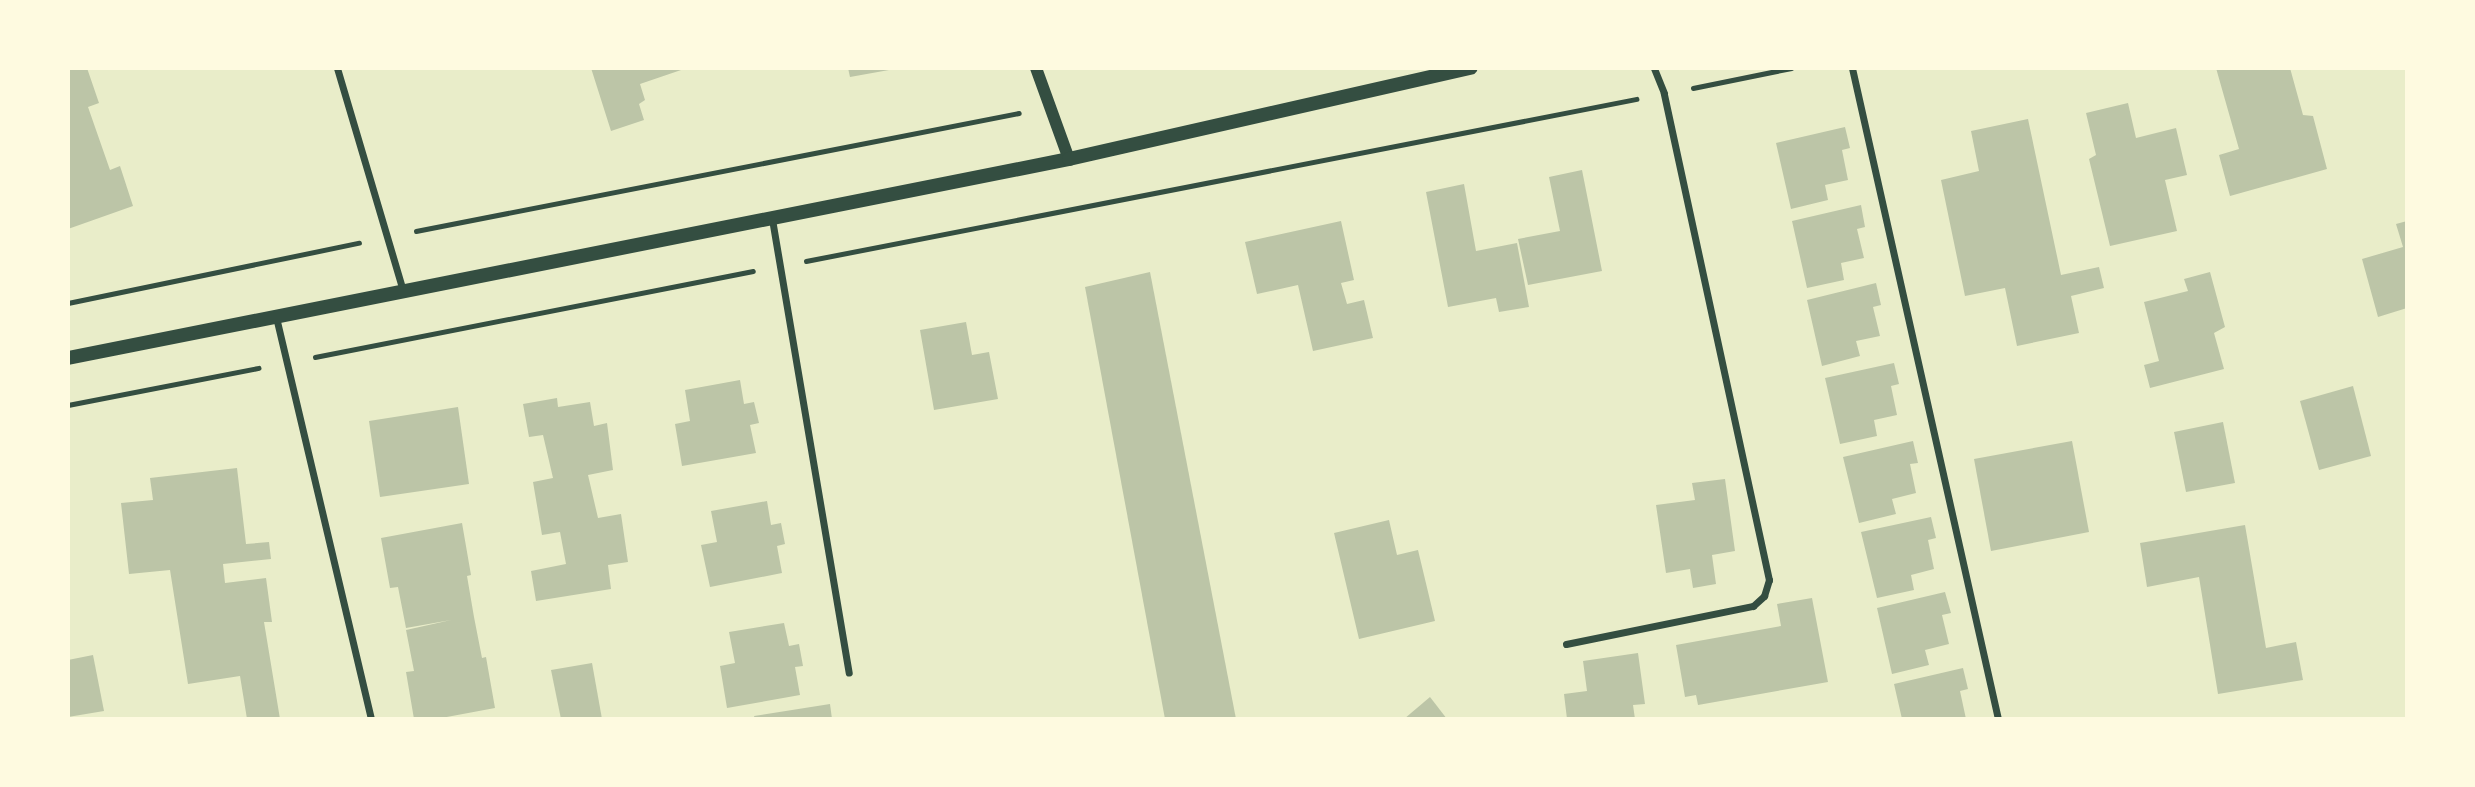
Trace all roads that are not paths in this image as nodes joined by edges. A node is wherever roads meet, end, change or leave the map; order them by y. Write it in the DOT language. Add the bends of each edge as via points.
graph roads {
  1 [pos="337,68"];
  2 [pos="1036,68"];
  3 [pos="1471,68"];
  4 [pos="1654,68"];
  5 [pos="1852,68"];
  6 [pos="1069,159"];
  7 [pos="772,218"];
  8 [pos="402,291"];
  9 [pos="276,316"];
  10 [pos="68,358"];
  11 [pos="1566,644"];
  12 [pos="849,673"];
  13 [pos="371,719"];
  14 [pos="1998,719"];
  1 -- 8 [label="street"];
  2 -- 6 [label="street"];
  3 -- 6 [label="main road"];
  4 -- 11 [label="street" via="1664,93 1769,580 1764,596 1753,606"];
  5 -- 14 [label="street"];
  6 -- 7 [label="main road"];
  7 -- 8 [label="main road"];
  7 -- 12 [label="street"];
  8 -- 9 [label="main road"];
  9 -- 10 [label="main road"];
  9 -- 13 [label="street"];
}
